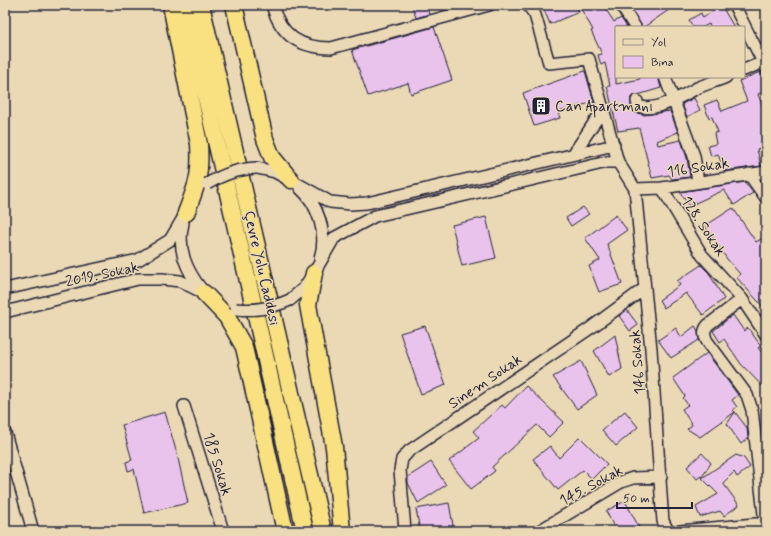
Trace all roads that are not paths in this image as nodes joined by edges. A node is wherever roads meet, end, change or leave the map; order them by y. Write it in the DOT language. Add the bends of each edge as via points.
graph roads {
  1 [pos="171,5"];
  2 [pos="182,5"];
  3 [pos="185,5"];
  4 [pos="201,5"];
  5 [pos="209,5"];
  6 [pos="234,5"];
  7 [pos="272,5"];
  8 [pos="489,5"];
  9 [pos="528,5"];
  10 [pos="734,5"];
  11 [pos="623,6"];
  12 [pos="634,26"];
  13 [pos="198,59"];
  14 [pos="765,64"];
  15 [pos="745,70"];
  16 [pos="665,78"];
  17 [pos="723,78"];
  18 [pos="637,100"];
  19 [pos="674,100"];
  20 [pos="604,108"];
  21 [pos="614,145"];
  22 [pos="574,153"];
  23 [pos="236,156"];
  24 [pos="618,162"];
  25 [pos="766,172"];
  26 [pos="749,174"];
  27 [pos="291,180"];
  28 [pos="698,182"];
  29 [pos="662,188"];
  30 [pos="635,189"];
  31 [pos="766,198"];
  32 [pos="186,213"];
  33 [pos="314,273"];
  34 [pos="645,288"];
  35 [pos="5,289"];
  36 [pos="204,293"];
  37 [pos="742,299"];
  38 [pos="5,312"];
  39 [pos="766,335"];
  40 [pos="184,406"];
  41 [pos="5,432"];
  42 [pos="661,477"];
  43 [pos="765,523"];
  44 [pos="33,531"];
  45 [pos="223,531"];
  46 [pos="285,531"];
  47 [pos="305,531"];
  48 [pos="323,531"];
  49 [pos="342,531"];
  50 [pos="405,531"];
  51 [pos="539,531"];
  52 [pos="668,531"];
  53 [pos="680,531"];
  1 -- 32 [label="highway" via="199,144 198,183"];
  2 -- 13 [label="highway"];
  3 -- 13 [label="highway, Çevre Yolu Caddesi"];
  4 -- 23 [label="highway, Çevre Yolu Caddesi"];
  5 -- 23 [label="highway"];
  6 -- 27 [label="highway" via="265,139 272,157"];
  7 -- 8 [label="street" via="291,38 309,47 331,48"];
  9 -- 20 [label="street" via="535,15 549,63 589,59"];
  10 -- 14 [label="street"];
  11 -- 12 [label="street"];
  13 -- 47 [label="highway, Çevre Yolu Caddesi"];
  14 -- 15 [label="street"];
  16 -- 19 [label="street"];
  17 -- 19 [label="street"];
  18 -- 19 [label="street" via="638,106 642,108"];
  19 -- 28 [label="street" via="694,156"];
  20 -- 21 [label="street"];
  20 -- 22 [label="street"];
  21 -- 22 [label="street"];
  21 -- 24 [label="street"];
  22 -- 27 [label="street" via="367,203 330,202"];
  23 -- 48 [label="highway, Çevre Yolu Caddesi"];
  24 -- 30 [label="street"];
  24 -- 33 [label="street" via="607,162 375,216 334,238"];
  25 -- 26 [label="street, 116 Sokak"];
  26 -- 28 [label="street, 116 Sokak"];
  26 -- 31 [label="street"];
  27 -- 32 [label="street, bridge" via="275,172 257,168 239,169 207,184 194,197"];
  27 -- 33 [label="street" via="307,194 317,212 322,232 322,253"];
  28 -- 29 [label="street, 116 Sokak"];
  29 -- 30 [label="street, 116 Sokak"];
  29 -- 37 [label="street, 128. Sokak" via="702,255"];
  30 -- 34 [label="street, 146 Sokak"];
  32 -- 35 [label="street, 2019. Sokak" via="170,240 138,260"];
  32 -- 36 [label="street" via="181,234 182,256 190,276"];
  33 -- 36 [label="street, bridge" via="304,288 290,300 273,308 255,311 236,309 219,303"];
  33 -- 49 [label="highway" via="308,304 334,447"];
  34 -- 42 [label="street, 146 Sokak"];
  34 -- 50 [label="street, Sinem Sokak" via="409,451 402,460 400,470"];
  36 -- 38 [label="street, 2019. Sokak" via="180,281 138,279"];
  36 -- 46 [label="highway" via="227,317 244,347"];
  37 -- 39 [label="street, 128. Sokak"];
  37 -- 43 [label="street" via="708,326 704,334 747,395 752,410"];
  40 -- 45 [label="street, 185 Sokak"];
  41 -- 44 [label="street"];
  42 -- 51 [label="street, 145. Sokak" via="633,478 621,482"];
  42 -- 52 [label="street, 146 Sokak" via="663,521"];
  43 -- 53 [label="street"];
}
